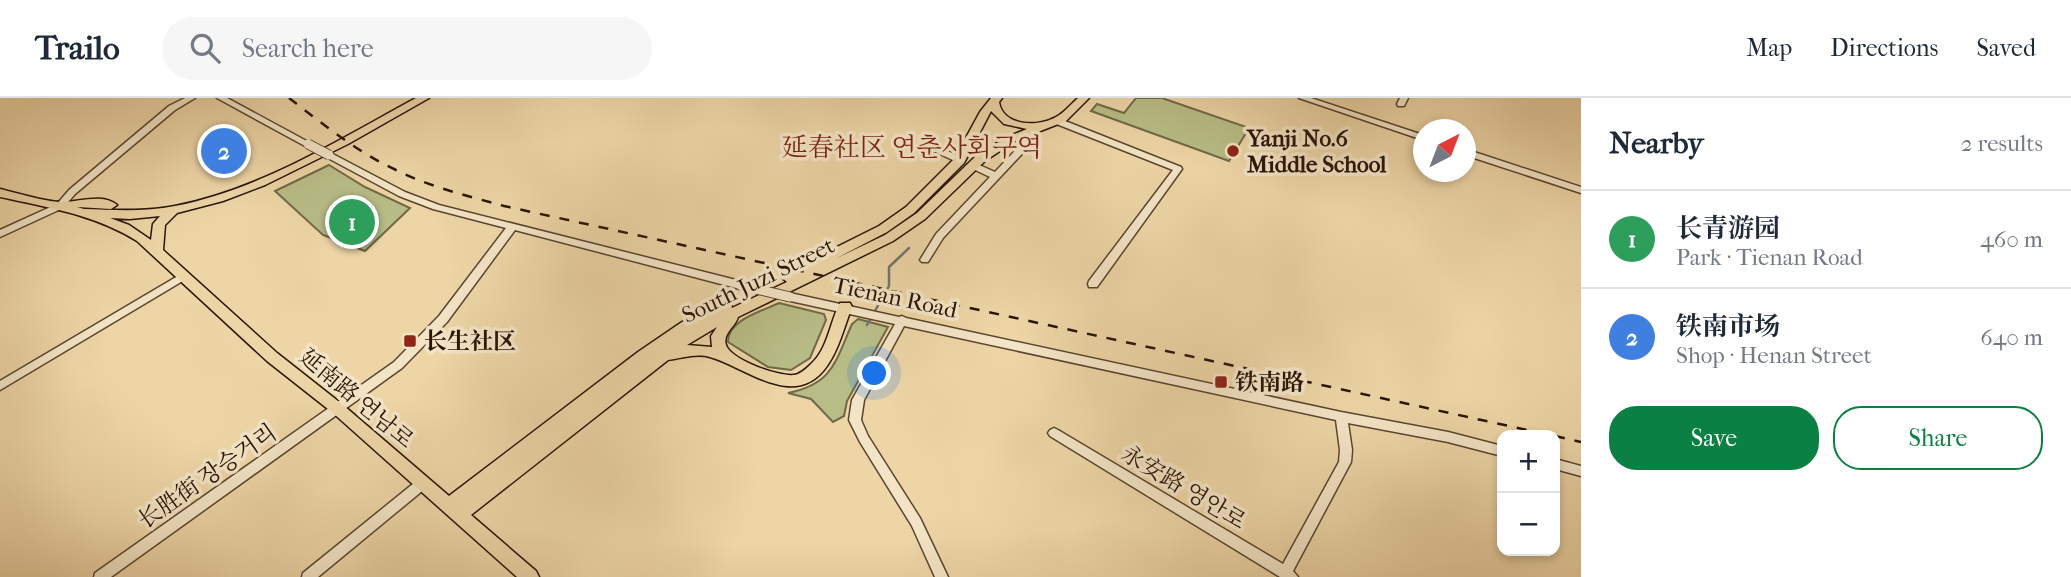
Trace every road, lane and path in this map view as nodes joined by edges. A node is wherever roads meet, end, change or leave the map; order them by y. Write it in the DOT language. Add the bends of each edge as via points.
graph roads {
  1 [pos="191,98"];
  2 [pos="222,98"];
  3 [pos="414,98"];
  4 [pos="424,98"];
  5 [pos="1084,98"];
  6 [pos="1303,98"];
  7 [pos="995,99"];
  8 [pos="1052,123"];
  9 [pos="1413,135"];
  10 [pos="1031,139"];
  11 [pos="932,147"];
  12 [pos="1476,156"];
  13 [pos="967,163"];
  14 [pos="996,176"];
  15 [pos="1581,190"];
  16 [pos="0,193"];
  17 [pos="61,206"];
  18 [pos="169,207"];
  19 [pos="82,213"];
  20 [pos="513,226"];
  21 [pos="0,234"];
  22 [pos="156,252"];
  23 [pos="925,260"];
  24 [pos="183,276"];
  25 [pos="1093,284"];
  26 [pos="851,309"];
  27 [pos="740,311"];
  28 [pos="898,319"];
  29 [pos="661,357"];
  30 [pos="727,358"];
  31 [pos="0,386"];
  32 [pos="338,409"];
  33 [pos="1341,417"];
  34 [pos="1054,433"];
  35 [pos="1497,450"];
  36 [pos="1560,465"];
  37 [pos="1581,471"];
  38 [pos="423,483"];
  39 [pos="453,511"];
  40 [pos="1288,575"];
  41 [pos="100,577"];
  42 [pos="309,577"];
  43 [pos="530,577"];
  44 [pos="942,577"];
  1 -- 17 [label="street" via="172,108"];
  2 -- 20 [label="street, Tienan Road, bridge" via="414,199"];
  3 -- 18 [label="main road" via="247,184"];
  4 -- 18 [label="main road" via="262,182 217,199"];
  5 -- 8 [label="main road, South Juzi Street"];
  6 -- 9 [label="street"];
  7 -- 8 [label="main road" via="996,112 1005,121 1021,126"];
  7 -- 13 [label="main road, South Juzi Street" via="981,119"];
  8 -- 13 [label="main road, South Juzi Street"];
  8 -- 25 [label="street" via="1178,169"];
  10 -- 14 [label="street"];
  11 -- 13 [label="street"];
  12 -- 15 [label="street"];
  13 -- 14 [label="street"];
  13 -- 27 [label="main road, South Juzi Street" via="920,216 889,238"];
  13 -- 39 [label="main road, South Juzi Street" via="898,220 668,339"];
  14 -- 23 [label="street" via="933,243"];
  16 -- 17 [label="main road"];
  17 -- 18 [label="main road" via="82,202"];
  17 -- 19 [label="main road"];
  17 -- 21 [label="street"];
  18 -- 19 [label="main road" via="129,214"];
  18 -- 22 [label="main road" via="159,224"];
  19 -- 22 [label="main road, 延南路 연남로" via="125,228"];
  20 -- 26 [label="street, Tienan Road, bridge"];
  20 -- 32 [label="street, 长胜街 장승거리" via="418,346"];
  22 -- 24 [label="main road, 延南路 연남로"];
  24 -- 31 [label="street"];
  24 -- 32 [label="main road, 延南路 연남로" via="272,357"];
  26 -- 28 [label="street, Tienan Road"];
  26 -- 30 [label="main road" via="823,360 806,377 775,381"];
  27 -- 29 [label="main road, South Juzi Street" via="703,328"];
  27 -- 30 [label="main road" via="718,336 719,348"];
  28 -- 33 [label="street, Tienan Road"];
  28 -- 44 [label="street" via="858,400 855,420 916,522"];
  29 -- 30 [label="main road" via="699,350"];
  29 -- 39 [label="main road, South Juzi Street"];
  32 -- 38 [label="main road, 延南路 연남로"];
  32 -- 41 [label="street, 长胜街 장승거리"];
  33 -- 35 [label="street, Tienan Road"];
  33 -- 40 [label="street" via="1345,462"];
  34 -- 40 [label="street, 永安路 영안로"];
  36 -- 37 [label="street"];
  38 -- 39 [label="main road, 延南路 연남로"];
  38 -- 42 [label="street"];
  39 -- 43 [label="main road, 延南路 연남로"];
}
